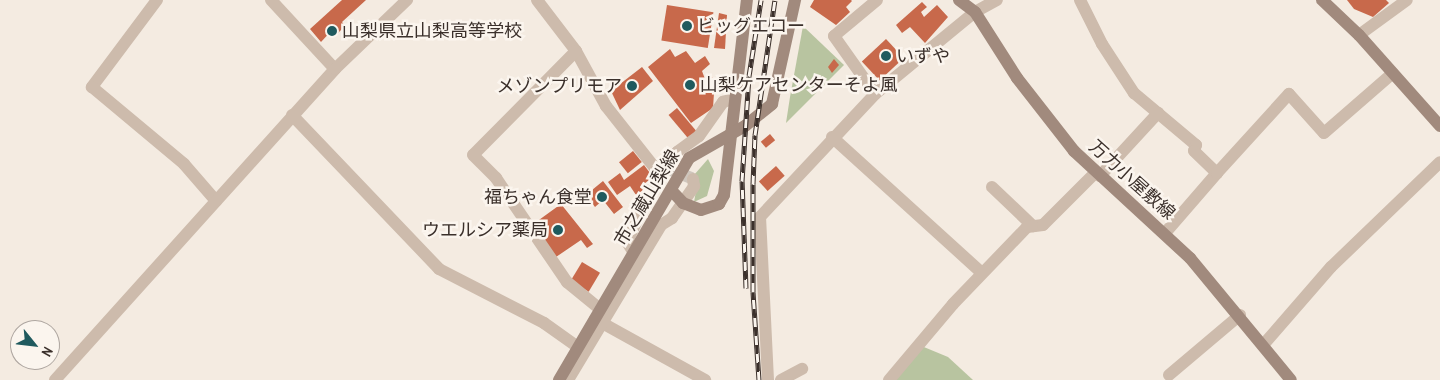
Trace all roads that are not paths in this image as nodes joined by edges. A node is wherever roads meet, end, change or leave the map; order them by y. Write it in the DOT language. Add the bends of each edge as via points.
graph roads {
  1 [pos="157,0"];
  2 [pos="271,0"];
  3 [pos="407,0"];
  4 [pos="537,0"];
  5 [pos="747,0"];
  6 [pos="795,0"];
  7 [pos="877,0"];
  8 [pos="959,0"];
  9 [pos="997,0"];
  10 [pos="1080,0"];
  11 [pos="1322,0"];
  12 [pos="1407,0"];
  13 [pos="975,12"];
  14 [pos="1359,35"];
  15 [pos="576,51"];
  16 [pos="335,68"];
  17 [pos="1393,72"];
  18 [pos="875,94"];
  19 [pos="733,99"];
  20 [pos="1158,113"];
  21 [pos="292,115"];
  22 [pos="1440,126"];
  23 [pos="832,137"];
  24 [pos="1440,162"];
  25 [pos="659,173"];
  26 [pos="1217,173"];
  27 [pos="1098,174"];
  28 [pos="693,179"];
  29 [pos="992,187"];
  30 [pos="671,190"];
  31 [pos="216,201"];
  32 [pos="683,203"];
  33 [pos="1033,226"];
  34 [pos="1165,233"];
  35 [pos="634,253"];
  36 [pos="982,273"];
  37 [pos="1240,315"];
  38 [pos="600,318"];
  39 [pos="1264,344"];
  40 [pos="578,348"];
  41 [pos="802,369"];
  42 [pos="1169,375"];
  43 [pos="55,380"];
  44 [pos="559,380"];
  45 [pos="568,380"];
  46 [pos="704,380"];
  47 [pos="768,380"];
  48 [pos="781,380"];
  49 [pos="889,380"];
  50 [pos="1291,380"];
  1 -- 31 [label="street" via="92,87 184,164"];
  2 -- 16 [label="street"];
  3 -- 16 [label="street"];
  4 -- 15 [label="street"];
  5 -- 19 [label="main road"];
  6 -- 30 [label="main road, 市之蔵山梨線" via="776,93 765,113 696,151"];
  7 -- 18 [label="street" via="834,36"];
  8 -- 13 [label="main road, 万力小屋敷線"];
  9 -- 13 [label="street"];
  10 -- 20 [label="street" via="1102,44 1134,93"];
  11 -- 14 [label="main road"];
  12 -- 14 [label="street"];
  13 -- 18 [label="street"];
  13 -- 27 [label="main road, 万力小屋敷線" via="1042,112"];
  14 -- 17 [label="main road"];
  15 -- 25 [label="street" via="606,106"];
  15 -- 38 [label="street" via="473,155 496,178 567,282"];
  16 -- 21 [label="street"];
  17 -- 22 [label="main road"];
  17 -- 26 [label="street" via="1324,133 1289,94"];
  18 -- 23 [label="street"];
  19 -- 25 [label="street" via="723,102 698,136 677,152"];
  19 -- 32 [label="main road" via="727,183 722,200 706,210"];
  20 -- 26 [label="street" via="1196,144 1194,151"];
  20 -- 27 [label="street"];
  21 -- 31 [label="street"];
  21 -- 40 [label="street" via="438,269 544,323"];
  23 -- 36 [label="street"];
  23 -- 47 [label="street" via="760,217"];
  24 -- 39 [label="street" via="1331,267"];
  25 -- 35 [label="street" via="627,242"];
  26 -- 34 [label="street"];
  27 -- 33 [label="street" via="1043,225"];
  27 -- 34 [label="main road, 万力小屋敷線"];
  28 -- 32 [label="street" via="694,186"];
  29 -- 33 [label="street"];
  30 -- 32 [label="main road"];
  30 -- 35 [label="main road, 市之蔵山梨線"];
  31 -- 43 [label="street"];
  32 -- 38 [label="street" via="661,225"];
  33 -- 36 [label="street" via="1027,227"];
  34 -- 37 [label="main road, 万力小屋敷線"];
  35 -- 38 [label="main road, 市之蔵山梨線"];
  36 -- 49 [label="street"];
  37 -- 39 [label="main road, 万力小屋敷線"];
  37 -- 42 [label="street"];
  38 -- 40 [label="main road, 市之蔵山梨線"];
  38 -- 45 [label="street"];
  38 -- 46 [label="street"];
  39 -- 50 [label="main road, 万力小屋敷線"];
  40 -- 44 [label="main road, 市之蔵山梨線"];
  41 -- 48 [label="street"];
}
